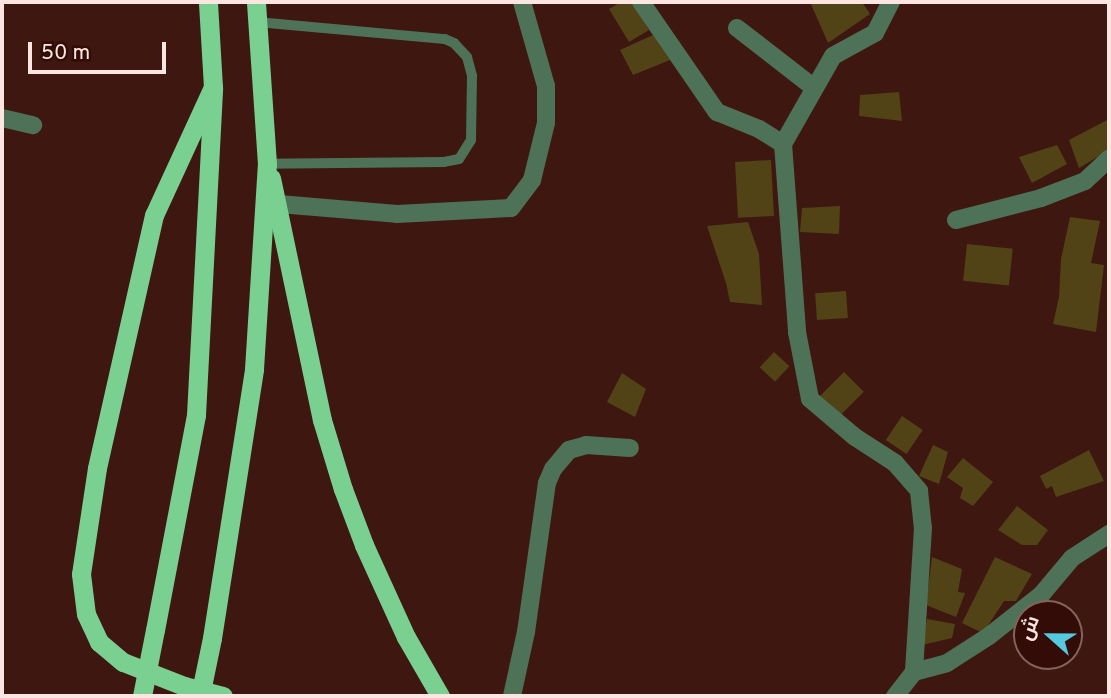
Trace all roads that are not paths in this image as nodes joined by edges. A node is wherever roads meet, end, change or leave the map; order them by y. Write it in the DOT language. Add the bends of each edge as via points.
graph roads {
  1 [pos="208,2"];
  2 [pos="256,2"];
  3 [pos="522,2"];
  4 [pos="641,2"];
  5 [pos="891,2"];
  6 [pos="257,22"];
  7 [pos="737,28"];
  8 [pos="813,87"];
  9 [pos="213,88"];
  10 [pos="2,118"];
  11 [pos="33,125"];
  12 [pos="783,144"];
  13 [pos="1109,159"];
  14 [pos="267,164"];
  15 [pos="279,204"];
  16 [pos="956,220"];
  17 [pos="630,448"];
  18 [pos="1109,534"];
  19 [pos="914,672"];
  20 [pos="142,696"];
  21 [pos="200,696"];
  22 [pos="223,696"];
  23 [pos="440,696"];
  24 [pos="512,696"];
  25 [pos="895,696"];
  1 -- 9 [label="highway"];
  2 -- 6 [label="highway"];
  3 -- 15 [label="street" via="546,86 547,123 532,180 511,208 397,214"];
  4 -- 12 [label="street" via="717,112"];
  5 -- 8 [label="street" via="875,33 833,56"];
  6 -- 14 [label="highway"];
  6 -- 14 [label="lane" via="445,39 467,57 472,76 471,140 459,159"];
  7 -- 8 [label="street"];
  8 -- 12 [label="street"];
  9 -- 20 [label="highway, bridge" via="196,415"];
  9 -- 22 [label="highway" via="154,215 97,468 80,574 86,614 99,642 123,662"];
  10 -- 11 [label="street"];
  12 -- 19 [label="street" via="797,332 810,399 894,463 919,491 923,528"];
  13 -- 16 [label="street" via="1085,181 1041,198"];
  14 -- 15 [label="highway"];
  14 -- 21 [label="highway, bridge" via="254,369"];
  15 -- 23 [label="highway" via="321,420 364,545 406,637"];
  17 -- 24 [label="street" via="586,444 569,450 553,469"];
  18 -- 19 [label="street" via="1072,558 1041,595 989,636 947,663"];
  19 -- 25 [label="street"];
}
